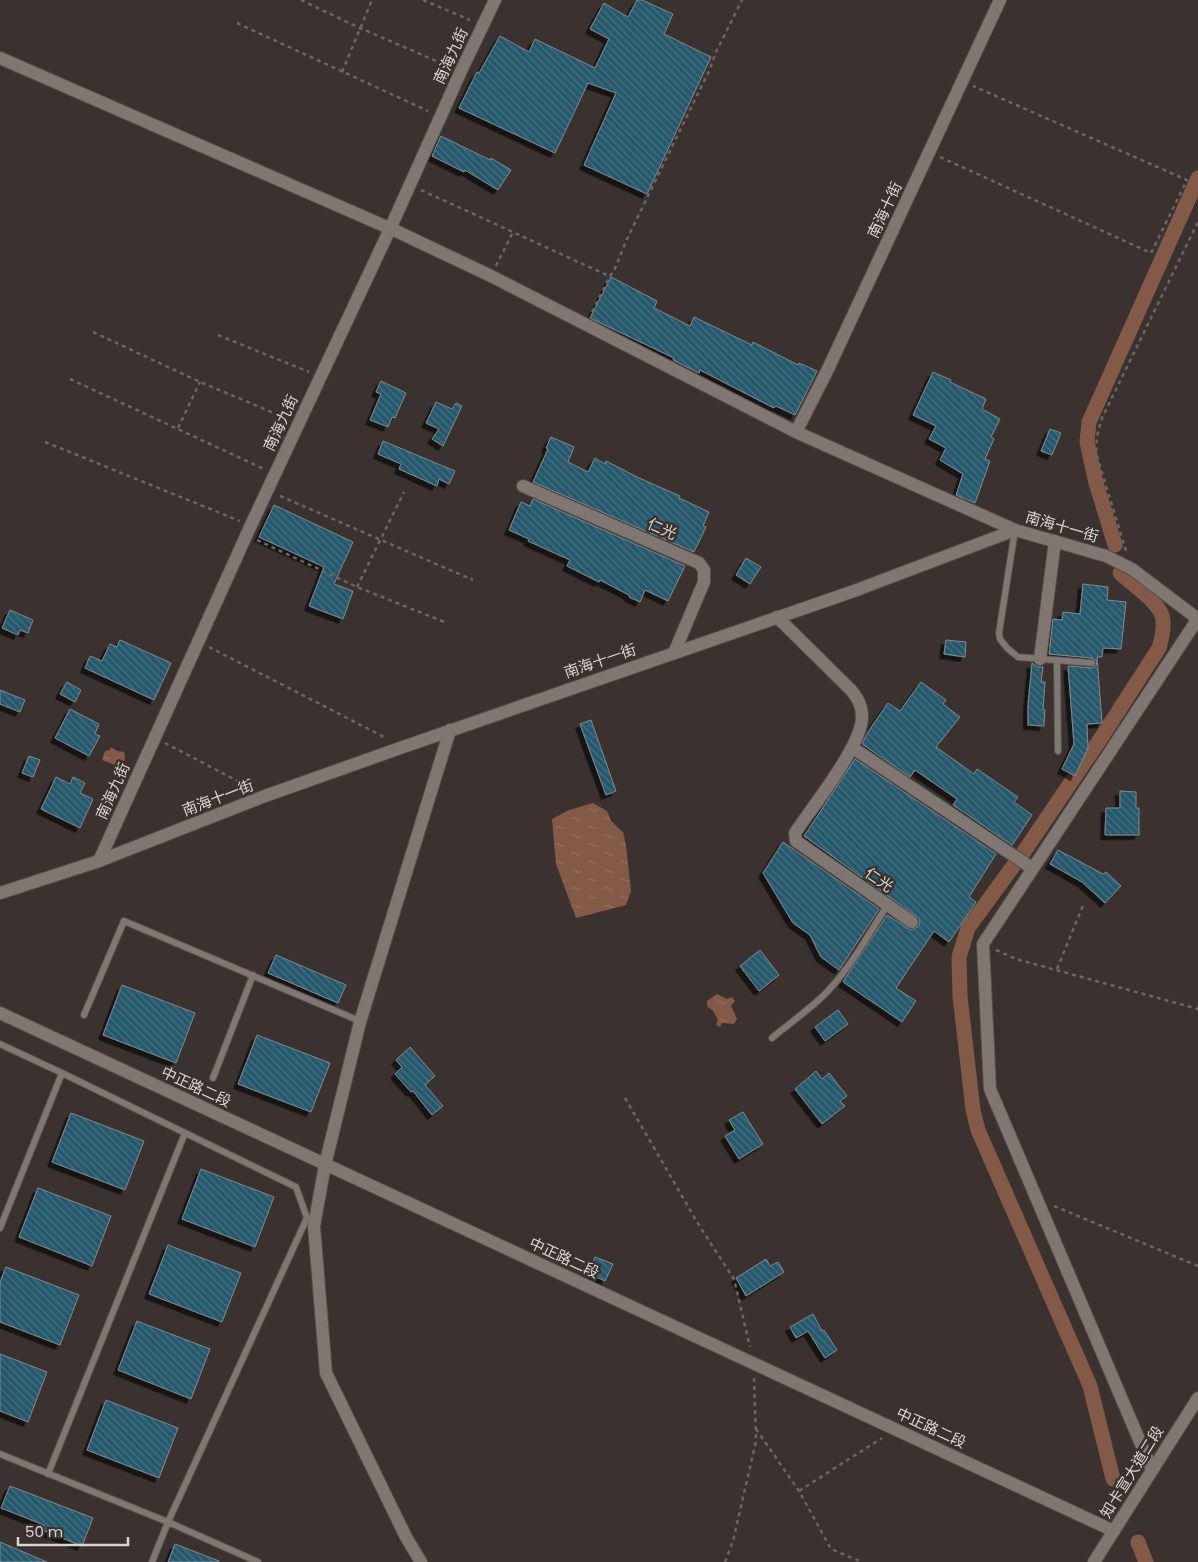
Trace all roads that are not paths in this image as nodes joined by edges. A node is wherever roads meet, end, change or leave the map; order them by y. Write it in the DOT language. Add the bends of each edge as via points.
graph roads {
  1 [pos="496,0"];
  2 [pos="1000,0"];
  3 [pos="0,58"];
  4 [pos="390,229"];
  5 [pos="796,432"];
  6 [pos="523,486"];
  7 [pos="1015,530"];
  8 [pos="1055,541"];
  9 [pos="777,617"];
  10 [pos="1198,619"];
  11 [pos="674,653"];
  12 [pos="1040,659"];
  13 [pos="1057,661"];
  14 [pos="1092,663"];
  15 [pos="450,730"];
  16 [pos="853,748"];
  17 [pos="1058,751"];
  18 [pos="99,861"];
  19 [pos="1032,868"];
  20 [pos="0,892"];
  21 [pos="887,906"];
  22 [pos="912,922"];
  23 [pos="252,975"];
  24 [pos="0,1013"];
  25 [pos="84,1015"];
  26 [pos="360,1022"];
  27 [pos="772,1038"];
  28 [pos="0,1044"];
  29 [pos="62,1073"];
  30 [pos="212,1078"];
  31 [pos="185,1133"];
  32 [pos="325,1165"];
  33 [pos="0,1228"];
  34 [pos="1198,1398"];
  35 [pos="0,1454"];
  36 [pos="1152,1470"];
  37 [pos="48,1474"];
  38 [pos="168,1522"];
  39 [pos="1114,1531"];
  40 [pos="152,1562"];
  41 [pos="258,1562"];
  42 [pos="421,1562"];
  43 [pos="1094,1562"];
  1 -- 4 [label="street, 南海九街"];
  2 -- 5 [label="street, 南海十街"];
  3 -- 4 [label="street"];
  4 -- 5 [label="street" via="491,276"];
  4 -- 18 [label="street, 南海九街" via="274,474"];
  5 -- 7 [label="street"];
  6 -- 11 [label="street, 仁光" via="698,563 704,570 704,582"];
  7 -- 8 [label="street, 南海十一街"];
  7 -- 9 [label="street, 南海十一街"];
  7 -- 12 [label="lane" via="1000,639 1018,657"];
  8 -- 10 [label="street, 南海十一街" via="1106,556 1132,569"];
  8 -- 12 [label="street"];
  9 -- 11 [label="street, 南海十一街"];
  9 -- 16 [label="street, 仁光" via="861,703 862,719"];
  10 -- 19 [label="street"];
  11 -- 15 [label="street, 南海十一街"];
  12 -- 13 [label="lane"];
  13 -- 14 [label="lane"];
  13 -- 17 [label="lane"];
  15 -- 18 [label="street, 南海十一街" via="265,796"];
  15 -- 26 [label="street"];
  16 -- 19 [label="street"];
  16 -- 21 [label="street, 仁光" via="795,833 796,841"];
  18 -- 20 [label="street, 南海十一街"];
  19 -- 36 [label="street" via="983,944 990,1089"];
  21 -- 22 [label="street, 仁光"];
  21 -- 27 [label="lane" via="831,988"];
  23 -- 25 [label="lane" via="124,921"];
  23 -- 26 [label="lane"];
  23 -- 30 [label="lane"];
  24 -- 32 [label="street, 中正路二段"];
  26 -- 32 [label="street"];
  28 -- 29 [label="lane"];
  29 -- 31 [label="lane"];
  29 -- 33 [label="lane"];
  31 -- 37 [label="lane"];
  31 -- 38 [label="lane" via="296,1187 306,1218"];
  32 -- 39 [label="street, 中正路二段"];
  32 -- 42 [label="street" via="314,1226 326,1373"];
  34 -- 36 [label="street, 知卡宣大道二段"];
  35 -- 37 [label="lane"];
  36 -- 39 [label="street, 知卡宣大道二段"];
  37 -- 38 [label="lane"];
  38 -- 40 [label="lane"];
  38 -- 41 [label="lane"];
  39 -- 43 [label="street, 知卡宣大道二段"];
}
